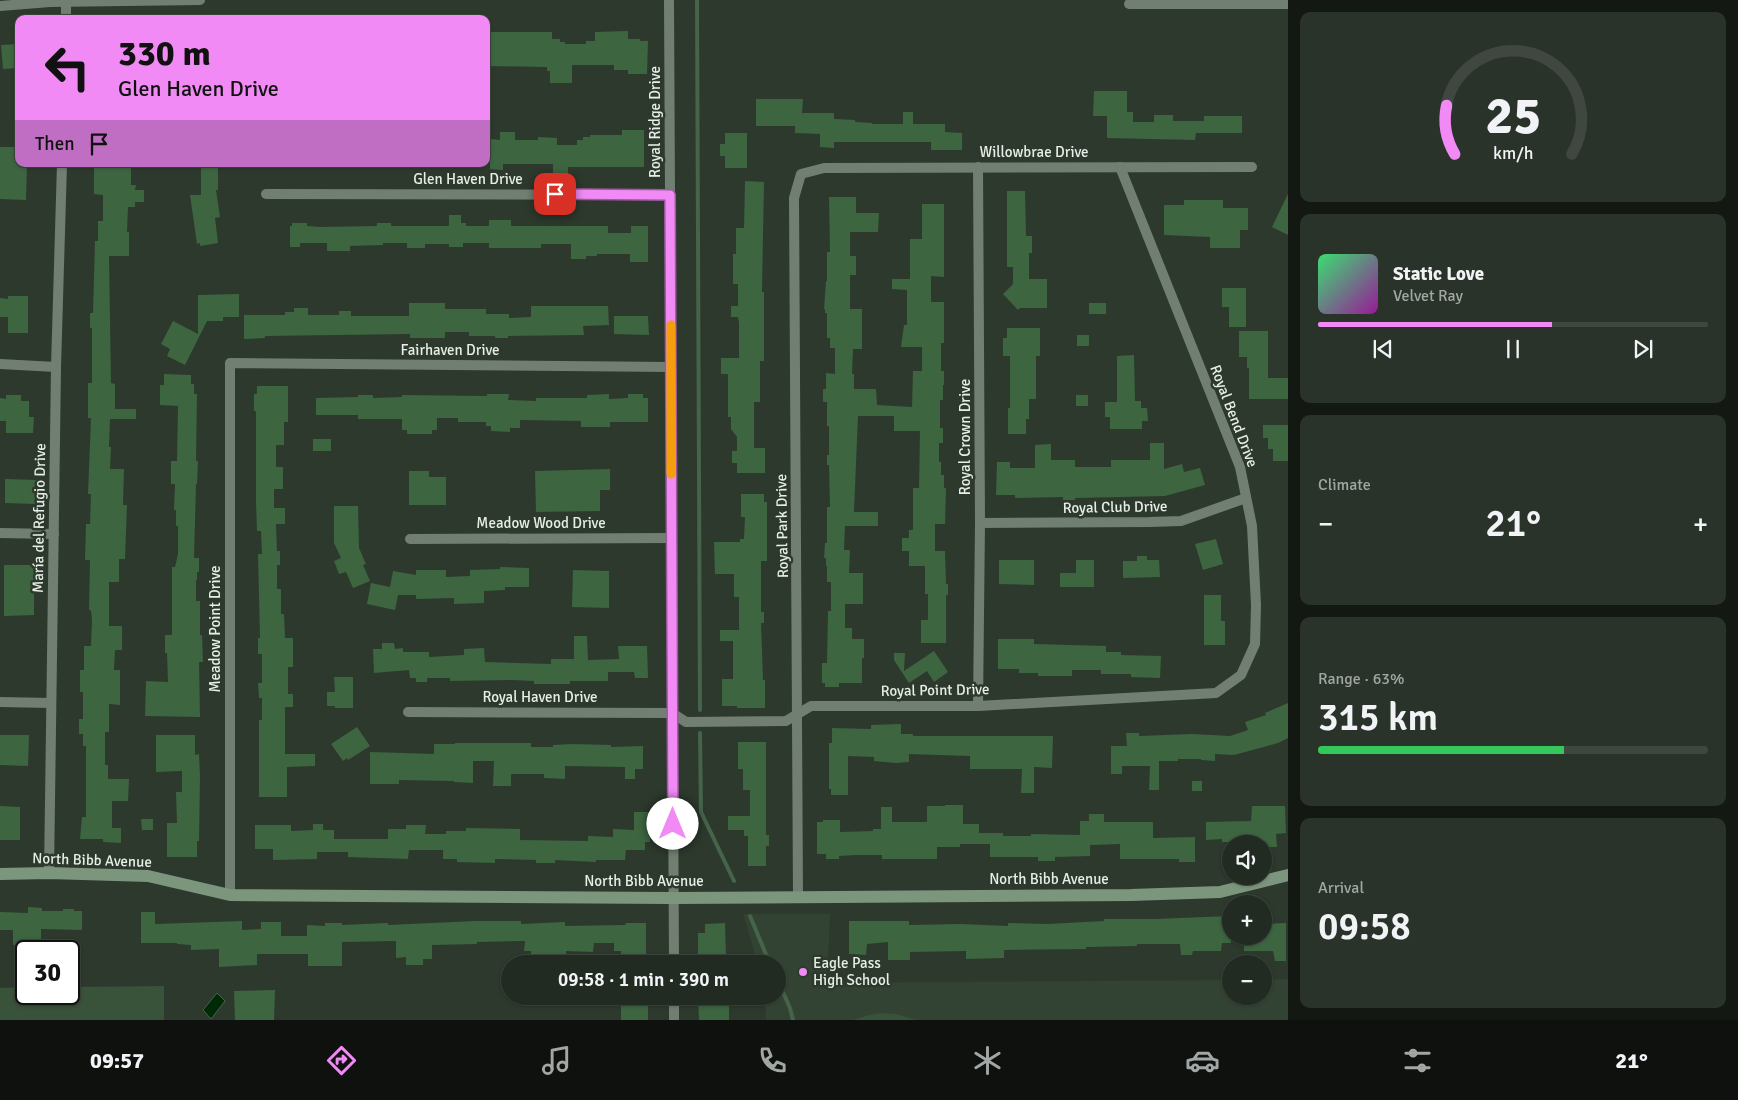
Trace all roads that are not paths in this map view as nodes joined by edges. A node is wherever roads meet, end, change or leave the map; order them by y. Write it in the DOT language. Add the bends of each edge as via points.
graph roads {
  1 [pos="200,0"];
  2 [pos="669,0"];
  3 [pos="66,1"];
  4 [pos="1129,4"];
  5 [pos="1288,4"];
  6 [pos="0,6"];
  7 [pos="66,15"];
  8 [pos="62,167"];
  9 [pos="1120,167"];
  10 [pos="1252,167"];
  11 [pos="978,168"];
  12 [pos="817,170"];
  13 [pos="266,194"];
  14 [pos="670,195"];
  15 [pos="230,363"];
  16 [pos="0,364"];
  17 [pos="56,367"];
  18 [pos="671,367"];
  19 [pos="1246,498"];
  20 [pos="980,523"];
  21 [pos="0,533"];
  22 [pos="54,534"];
  23 [pos="672,538"];
  24 [pos="410,539"];
  25 [pos="1206,693"];
  26 [pos="0,702"];
  27 [pos="51,703"];
  28 [pos="978,706"];
  29 [pos="408,712"];
  30 [pos="672,713"];
  31 [pos="798,713"];
  32 [pos="49,873"];
  33 [pos="0,874"];
  34 [pos="1288,875"];
  35 [pos="230,896"];
  36 [pos="798,896"];
  37 [pos="673,898"];
  38 [pos="674,955"];
  39 [pos="674,1005"];
  40 [pos="674,1020"];
  1 -- 3 [label="street"];
  2 -- 14 [label="street, Royal Ridge Drive"];
  3 -- 6 [label="street"];
  3 -- 7 [label="street"];
  4 -- 5 [label="street"];
  8 -- 17 [label="street, María del Refugio Drive"];
  9 -- 10 [label="street, Willowbrae Drive"];
  9 -- 11 [label="street, Willowbrae Drive"];
  9 -- 19 [label="street, Royal Bend Drive" via="1240,467"];
  11 -- 12 [label="street, Willowbrae Drive"];
  11 -- 20 [label="street, Royal Crown Drive"];
  12 -- 31 [label="street, Royal Park Drive" via="801,174 794,198"];
  13 -- 14 [label="street, Glen Haven Drive"];
  14 -- 18 [label="street, Royal Ridge Drive"];
  15 -- 18 [label="street, Fairhaven Drive"];
  15 -- 35 [label="street, Meadow Point Drive"];
  16 -- 17 [label="street"];
  17 -- 22 [label="street, María del Refugio Drive"];
  18 -- 23 [label="street, Royal Ridge Drive"];
  19 -- 20 [label="street, Royal Club Drive" via="1181,520"];
  19 -- 25 [label="street, Royal Bend Drive" via="1252,526 1255,644 1241,675 1216,693"];
  20 -- 28 [label="street, Royal Crown Drive"];
  21 -- 22 [label="street"];
  22 -- 27 [label="street, María del Refugio Drive"];
  23 -- 24 [label="street, Meadow Wood Drive"];
  23 -- 30 [label="street, Royal Ridge Drive"];
  25 -- 28 [label="street, Royal Point Drive"];
  26 -- 27 [label="street"];
  27 -- 32 [label="street, María del Refugio Drive"];
  28 -- 31 [label="street, Royal Point Drive" via="811,706"];
  29 -- 30 [label="street, Royal Haven Drive"];
  30 -- 31 [label="street, Royal Point Drive" via="686,722 786,721"];
  30 -- 37 [label="street, Royal Ridge Drive"];
  31 -- 36 [label="street, Royal Park Drive"];
  32 -- 33 [label="main road, North Bibb Avenue"];
  32 -- 35 [label="main road, North Bibb Avenue" via="148,876"];
  34 -- 36 [label="main road, North Bibb Avenue" via="1220,892"];
  35 -- 37 [label="main road, North Bibb Avenue"];
  36 -- 37 [label="main road, North Bibb Avenue"];
  37 -- 38 [label="street, Royal Ridge Drive"];
  39 -- 40 [label="street"];
}
